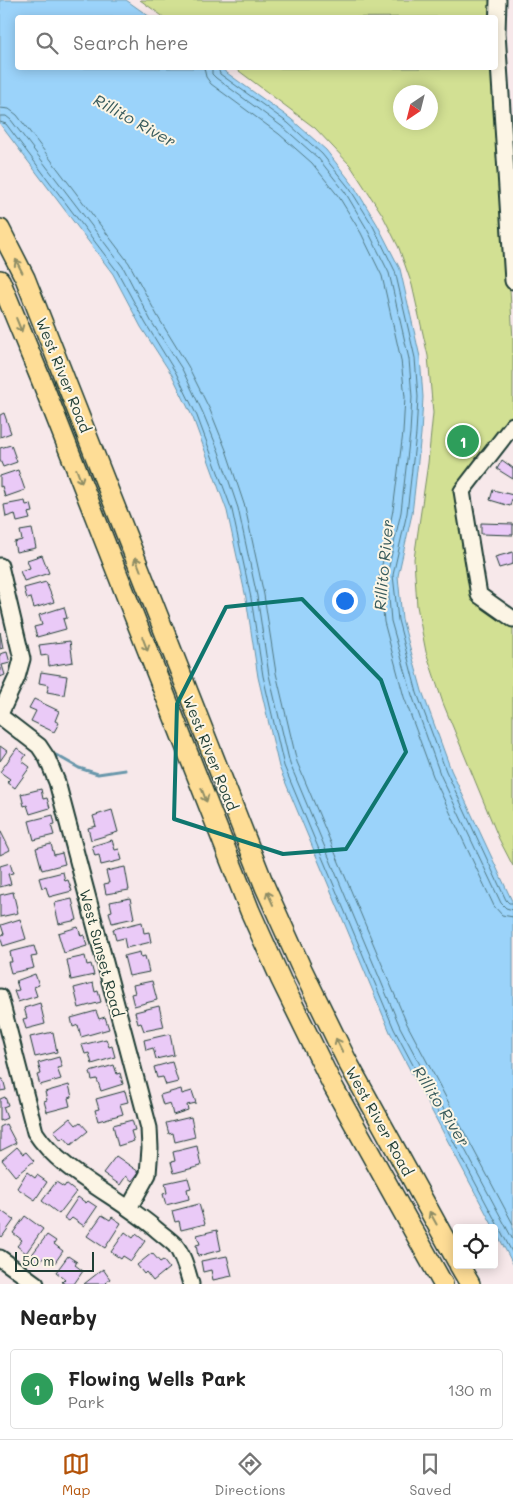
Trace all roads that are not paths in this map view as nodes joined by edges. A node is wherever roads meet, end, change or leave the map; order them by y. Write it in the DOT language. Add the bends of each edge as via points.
graph roads {
  1 [pos="498,0"];
  2 [pos="498,15"];
  3 [pos="498,48"];
  4 [pos="0,229"];
  5 [pos="0,280"];
  6 [pos="513,281"];
  7 [pos="513,424"];
  8 [pos="0,566"];
  9 [pos="155,609"];
  10 [pos="134,616"];
  11 [pos="513,619"];
  12 [pos="0,715"];
  13 [pos="0,997"];
  14 [pos="7,1052"];
  15 [pos="129,1208"];
  16 [pos="453,1254"];
  17 [pos="0,1258"];
  18 [pos="461,1269"];
  19 [pos="36,1284"];
  20 [pos="191,1284"];
  21 [pos="443,1284"];
  22 [pos="470,1284"];
  1 -- 2 [label="street"];
  3 -- 6 [label="street"];
  9 -- 4 [label="main road, West River Road, one-way" via="25,278"];
  5 -- 10 [label="main road, West River Road, one-way"];
  7 -- 11 [label="street" via="462,491 479,595"];
  8 -- 12 [label="street" via="22,659"];
  9 -- 10 [label="main road"];
  16 -- 9 [label="main road, West River Road, one-way" via="347,1061 300,966"];
  10 -- 21 [label="main road, West River Road, one-way" via="250,911 281,980 334,1088"];
  12 -- 15 [label="street, West Sunset Road" via="39,746 57,782 147,1118 148,1174"];
  13 -- 14 [label="street"];
  14 -- 15 [label="street" via="34,1132 41,1143 60,1161"];
  15 -- 20 [label="street" via="175,1245 186,1265"];
  17 -- 19 [label="street"];
  18 -- 22 [label="main road"];
}
